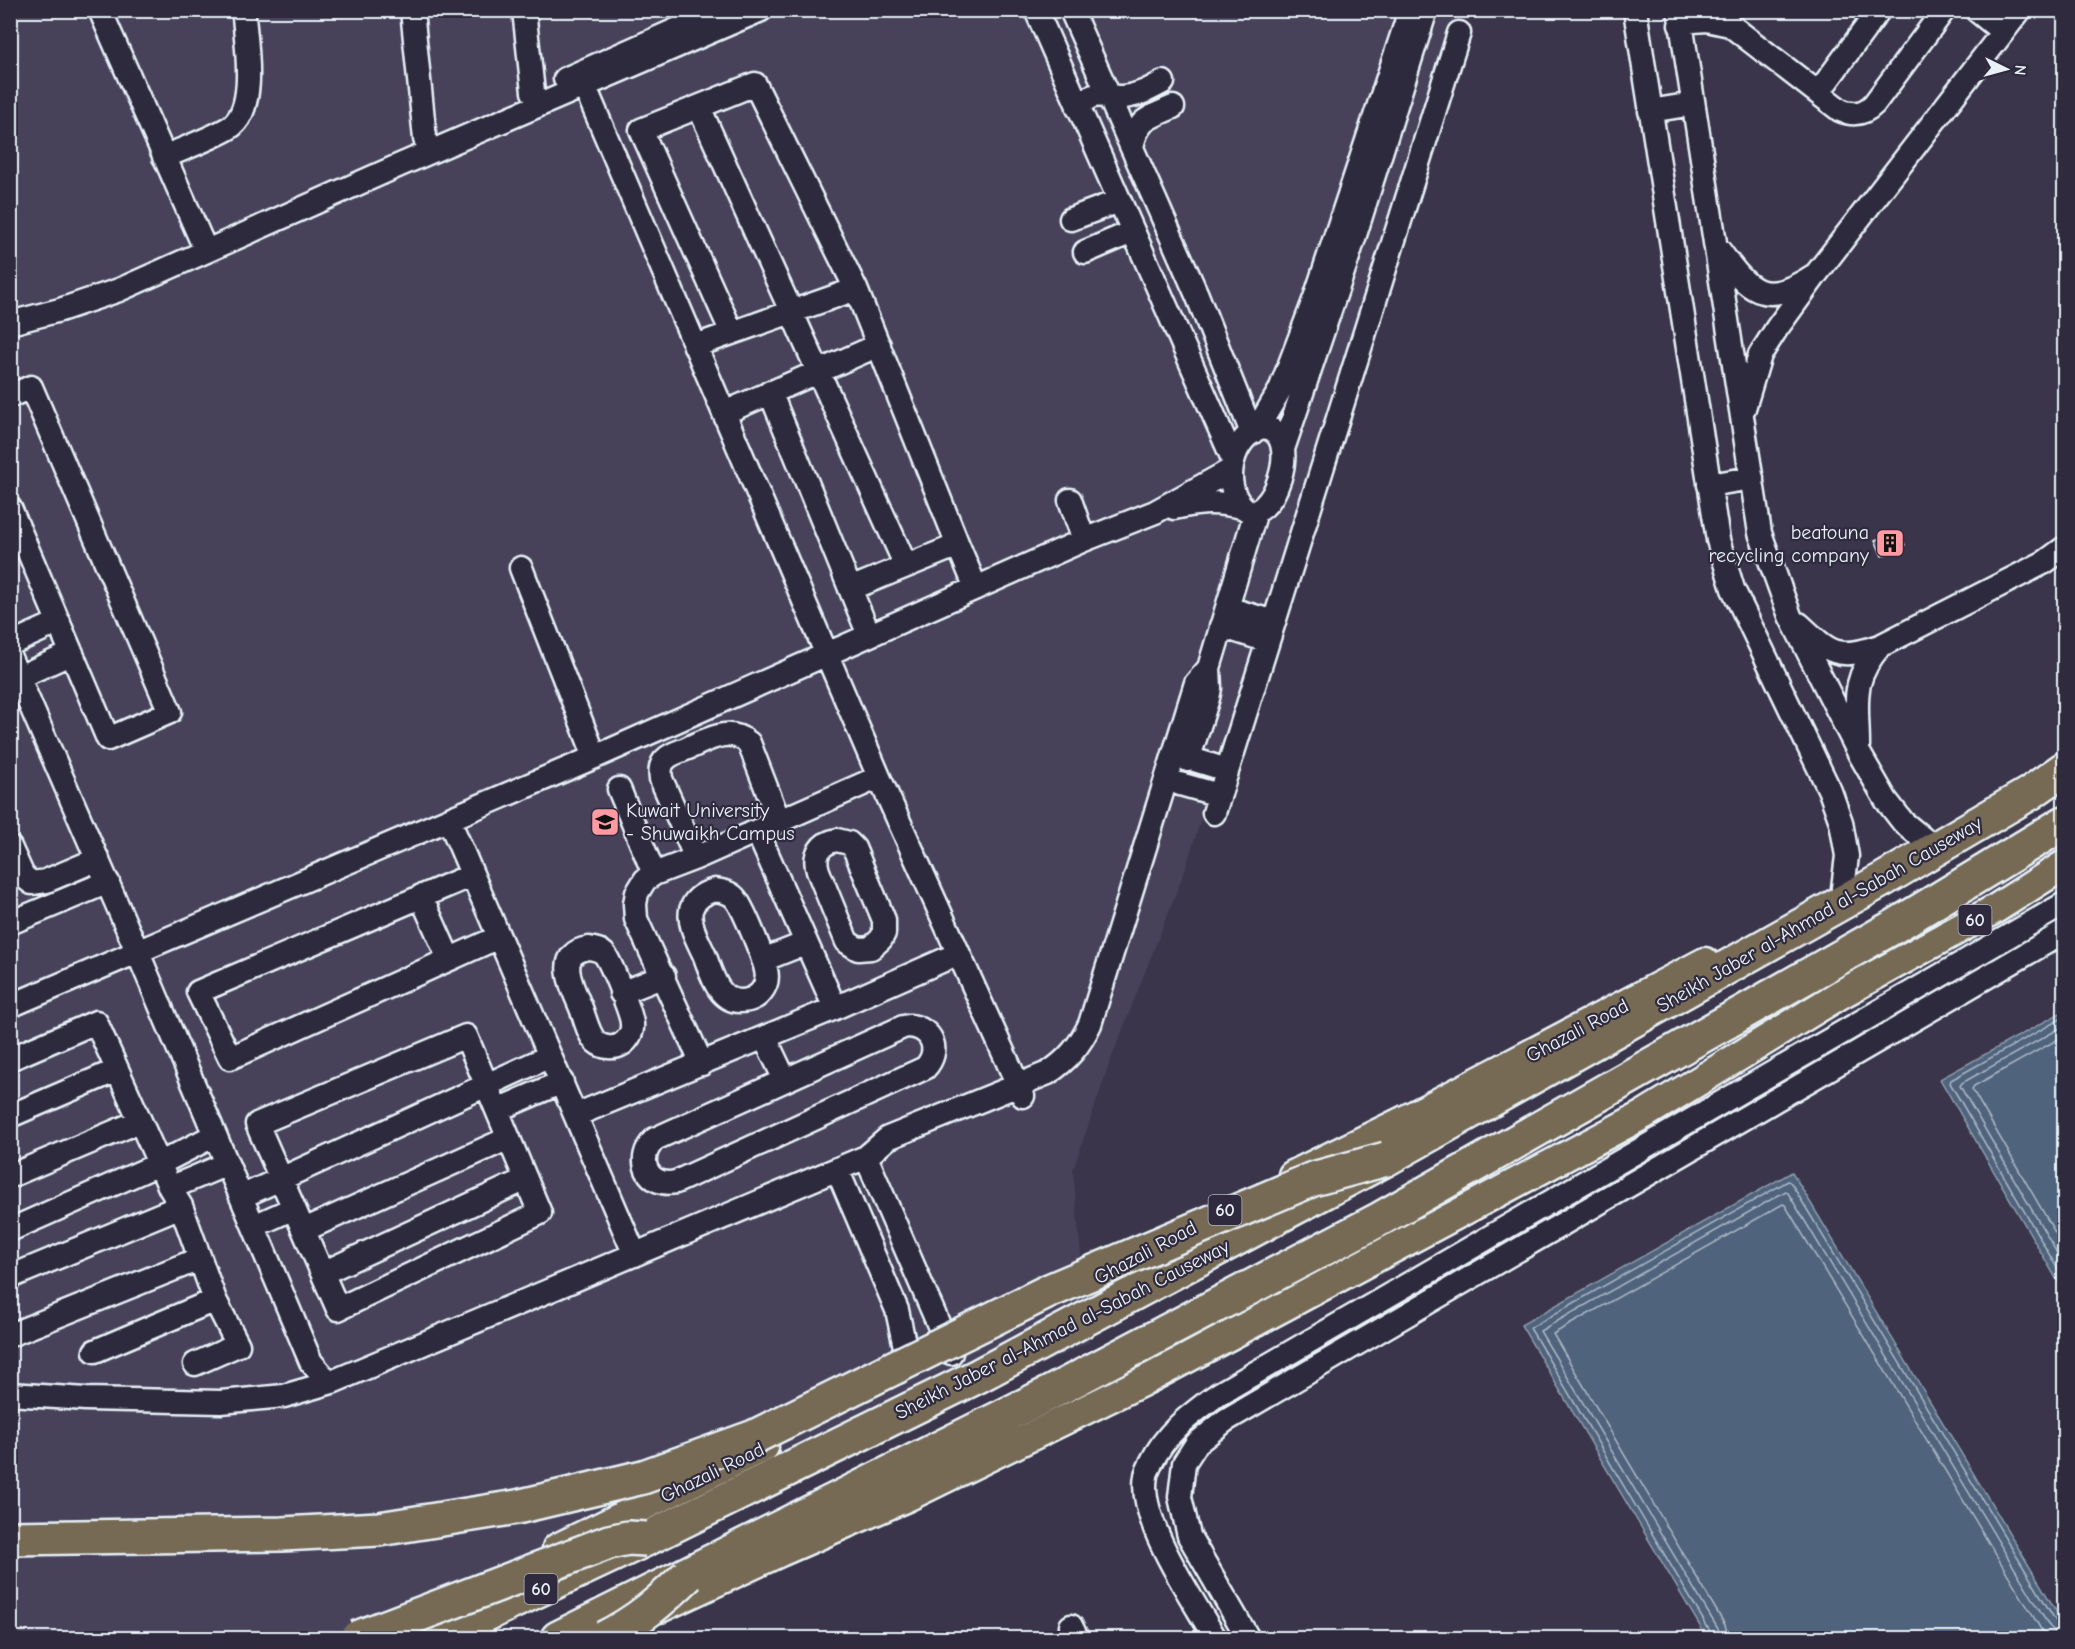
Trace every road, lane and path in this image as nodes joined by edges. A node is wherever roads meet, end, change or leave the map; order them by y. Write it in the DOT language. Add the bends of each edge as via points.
graph roads {
  1 [pos="100,10"];
  2 [pos="412,10"];
  3 [pos="524,10"];
  4 [pos="721,10"];
  5 [pos="761,10"];
  6 [pos="1036,10"];
  7 [pos="1071,10"];
  8 [pos="1408,10"];
  9 [pos="1426,10"];
  10 [pos="1635,10"];
  11 [pos="1879,10"];
  12 [pos="1944,10"];
  13 [pos="1976,10"];
  14 [pos="2020,10"];
  15 [pos="244,16"];
  16 [pos="1726,17"];
  17 [pos="1680,18"];
  18 [pos="2003,32"];
  19 [pos="1459,33"];
  20 [pos="576,82"];
  21 [pos="1163,82"];
  22 [pos="533,92"];
  23 [pos="1818,93"];
  24 [pos="1110,95"];
  25 [pos="1693,104"];
  26 [pos="699,107"];
  27 [pos="1173,107"];
  28 [pos="1078,108"];
  29 [pos="1650,111"];
  30 [pos="425,139"];
  31 [pos="1132,147"];
  32 [pos="164,157"];
  33 [pos="1119,201"];
  34 [pos="1071,219"];
  35 [pos="1132,232"];
  36 [pos="203,244"];
  37 [pos="1715,245"];
  38 [pos="1085,252"];
  39 [pos="1346,264"];
  40 [pos="1817,273"];
  41 [pos="1382,278"];
  42 [pos="856,289"];
  43 [pos="1197,295"];
  44 [pos="1164,304"];
  45 [pos="10,308"];
  46 [pos="792,312"];
  47 [pos="10,323"];
  48 [pos="732,333"];
  49 [pos="879,345"];
  50 [pos="695,346"];
  51 [pos="817,372"];
  52 [pos="770,392"];
  53 [pos="10,396"];
  54 [pos="724,412"];
  55 [pos="1742,418"];
  56 [pos="1254,431"];
  57 [pos="1283,449"];
  58 [pos="1232,465"];
  59 [pos="1752,478"];
  60 [pos="1709,485"];
  61 [pos="1070,500"];
  62 [pos="10,508"];
  63 [pos="1249,509"];
  64 [pos="1155,512"];
  65 [pos="1084,540"];
  66 [pos="958,545"];
  67 [pos="2064,548"];
  68 [pos="906,566"];
  69 [pos="520,568"];
  70 [pos="976,588"];
  71 [pos="850,589"];
  72 [pos="1790,616"];
  73 [pos="1224,617"];
  74 [pos="59,622"];
  75 [pos="1271,632"];
  76 [pos="869,635"];
  77 [pos="10,644"];
  78 [pos="1880,646"];
  79 [pos="72,653"];
  80 [pos="822,656"];
  81 [pos="15,667"];
  82 [pos="1209,668"];
  83 [pos="1859,753"];
  84 [pos="2064,753"];
  85 [pos="595,757"];
  86 [pos="1188,758"];
  87 [pos="2064,768"];
  88 [pos="1227,770"];
  89 [pos="875,779"];
  90 [pos="1180,784"];
  91 [pos="619,789"];
  92 [pos="449,820"];
  93 [pos="779,821"];
  94 [pos="2064,823"];
  95 [pos="757,831"];
  96 [pos="1926,841"];
  97 [pos="10,847"];
  98 [pos="696,858"];
  99 [pos="98,859"];
  100 [pos="2064,865"];
  101 [pos="654,874"];
  102 [pos="472,875"];
  103 [pos="108,882"];
  104 [pos="824,885"];
  105 [pos="1843,888"];
  106 [pos="421,896"];
  107 [pos="788,900"];
  108 [pos="2064,904"];
  109 [pos="10,923"];
  110 [pos="2064,932"];
  111 [pos="499,937"];
  112 [pos="806,943"];
  113 [pos="138,953"];
  114 [pos="946,959"];
  115 [pos="449,960"];
  116 [pos="763,960"];
  117 [pos="664,976"];
  118 [pos="621,993"];
  119 [pos="10,1006"];
  120 [pos="835,1008"];
  121 [pos="765,1038"];
  122 [pos="550,1056"];
  123 [pos="10,1059"];
  124 [pos="702,1064"];
  125 [pos="117,1070"];
  126 [pos="785,1080"];
  127 [pos="562,1082"];
  128 [pos="487,1084"];
  129 [pos="1013,1093"];
  130 [pos="497,1110"];
  131 [pos="576,1115"];
  132 [pos="10,1116"];
  133 [pos="140,1121"];
  134 [pos="215,1135"];
  135 [pos="509,1138"];
  136 [pos="868,1156"];
  137 [pos="1386,1159"];
  138 [pos="159,1164"];
  139 [pos="227,1164"];
  140 [pos="837,1169"];
  141 [pos="10,1176"];
  142 [pos="281,1178"];
  143 [pos="526,1179"];
  144 [pos="175,1197"];
  145 [pos="241,1197"];
  146 [pos="294,1208"];
  147 [pos="254,1226"];
  148 [pos="10,1230"];
  149 [pos="304,1230"];
  150 [pos="635,1255"];
  151 [pos="199,1259"];
  152 [pos="323,1273"];
  153 [pos="10,1277"];
  154 [pos="215,1300"];
  155 [pos="10,1335"];
  156 [pos="95,1351"];
  157 [pos="951,1353"];
  158 [pos="195,1364"];
  159 [pos="332,1382"];
  160 [pos="894,1383"];
  161 [pos="10,1394"];
  162 [pos="10,1538"];
  163 [pos="646,1539"];
  164 [pos="688,1575"];
  165 [pos="357,1638"];
  166 [pos="370,1638"];
  167 [pos="436,1638"];
  168 [pos="558,1638"];
  169 [pos="594,1638"];
  170 [pos="604,1638"];
  171 [pos="1215,1638"];
  172 [pos="1248,1638"];
  1 -- 32 [label="street"];
  2 -- 30 [label="street"];
  3 -- 22 [label="street"];
  4 -- 20 [label="street"];
  5 -- 20 [label="street"];
  6 -- 28 [label="street"];
  7 -- 24 [label="street"];
  8 -- 56 [label="street" via="1315,298 1280,390"];
  9 -- 39 [label="street"];
  10 -- 29 [label="street"];
  11 -- 23 [label="street"];
  12 -- 23 [label="street" via="1869,109 1847,113"];
  13 -- 18 [label="street"];
  14 -- 18 [label="street"];
  15 -- 32 [label="street" via="248,69 241,115 231,127"];
  16 -- 17 [label="street" via="1693,21"];
  16 -- 23 [label="street"];
  17 -- 25 [label="street"];
  18 -- 40 [label="street"];
  19 -- 41 [label="street"];
  20 -- 22 [label="street"];
  20 -- 36 [label="street" via="399,165"];
  20 -- 50 [label="street"];
  20 -- 80 [label="street"];
  21 -- 24 [label="street" via="1145,92"];
  22 -- 30 [label="street"];
  24 -- 28 [label="street" via="1095,95"];
  24 -- 31 [label="street"];
  25 -- 29 [label="street"];
  25 -- 37 [label="street"];
  26 -- 42 [label="street" via="755,84"];
  26 -- 46 [label="street"];
  26 -- 48 [label="street" via="641,130"];
  27 -- 31 [label="street" via="1146,119 1135,131"];
  28 -- 33 [label="street"];
  29 -- 60 [label="street"];
  30 -- 36 [label="street"];
  31 -- 43 [label="street"];
  32 -- 36 [label="street"];
  33 -- 34 [label="street"];
  33 -- 35 [label="street"];
  35 -- 38 [label="street"];
  35 -- 44 [label="street"];
  36 -- 45 [label="street" via="91,288"];
  36 -- 47 [label="street" via="92,300"];
  37 -- 40 [label="street" via="1740,280 1753,289 1780,292"];
  37 -- 55 [label="street"];
  39 -- 41 [label="street"];
  39 -- 57 [label="street"];
  40 -- 55 [label="street" via="1760,355"];
  41 -- 75 [label="street"];
  42 -- 46 [label="street"];
  42 -- 49 [label="street"];
  43 -- 44 [label="street" via="1185,302"];
  43 -- 56 [label="street"];
  44 -- 58 [label="street"];
  46 -- 48 [label="street"];
  46 -- 51 [label="street"];
  48 -- 50 [label="street"];
  49 -- 51 [label="street"];
  49 -- 66 [label="street"];
  50 -- 54 [label="street"];
  51 -- 52 [label="street"];
  51 -- 68 [label="street"];
  52 -- 54 [label="street"];
  52 -- 71 [label="street"];
  53 -- 79 [label="street" via="32,387 170,712 108,739"];
  54 -- 80 [label="street"];
  55 -- 59 [label="street"];
  56 -- 57 [label="street" via="1276,431"];
  56 -- 58 [label="street" via="1240,445"];
  57 -- 63 [label="street" via="1280,477 1266,507"];
  58 -- 63 [label="street" via="1234,492"];
  58 -- 64 [label="street"];
  59 -- 60 [label="street"];
  59 -- 72 [label="street" via="1760,533"];
  60 -- 105 [label="street" via="1718,540 1733,589 1808,743 1841,822 1846,856"];
  61 -- 65 [label="street"];
  62 -- 74 [label="street"];
  63 -- 64 [label="street" via="1202,502"];
  63 -- 73 [label="street"];
  64 -- 65 [label="street"];
  65 -- 70 [label="street"];
  66 -- 68 [label="street"];
  66 -- 70 [label="street"];
  67 -- 78 [label="street" via="2045,562"];
  68 -- 71 [label="street"];
  69 -- 85 [label="street"];
  70 -- 76 [label="street"];
  71 -- 76 [label="street"];
  72 -- 78 [label="street" via="1831,651 1844,655"];
  72 -- 83 [label="street"];
  73 -- 75 [label="street"];
  73 -- 82 [label="street"];
  74 -- 77 [label="street"];
  74 -- 79 [label="street"];
  75 -- 88 [label="street"];
  76 -- 80 [label="street"];
  78 -- 83 [label="street" via="1859,680"];
  79 -- 81 [label="street"];
  80 -- 85 [label="street"];
  80 -- 89 [label="street"];
  81 -- 99 [label="street"];
  82 -- 86 [label="street" via="1208,698"];
  82 -- 129 [label="street" via="1196,683 1090,1024 1059,1066"];
  83 -- 96 [label="street" via="1886,800 1903,822"];
  84 -- 96 [label="main road, Ghazali Road / 60"];
  85 -- 92 [label="street"];
  86 -- 88 [label="street"];
  86 -- 90 [label="street"];
  87 -- 137 [label="highway, Sheikh Jaber al-Ahmad al-Sabah Causeway / 60" via="2030,793 1884,879"];
  88 -- 90 [label="street" via="1216,804"];
  89 -- 93 [label="street"];
  89 -- 114 [label="street"];
  89 -- 129 [label="street"];
  90 -- 129 [label="street" via="1099,1040 1083,1062 1056,1081"];
  91 -- 101 [label="street" via="641,813"];
  92 -- 102 [label="street"];
  92 -- 113 [label="street"];
  93 -- 95 [label="street"];
  93 -- 98 [label="street" via="749,743 739,736 719,734 667,758 660,774"];
  94 -- 164 [label="highway, 60" via="1894,926 1380,1219 1048,1394"];
  95 -- 98 [label="street"];
  95 -- 107 [label="street"];
  96 -- 105 [label="main road, Ghazali Road / 60"];
  97 -- 99 [label="street" via="23,876 32,883"];
  98 -- 101 [label="street"];
  99 -- 103 [label="street"];
  100 -- 169 [label="main road, 60" via="1643,1115 1150,1378 909,1496"];
  101 -- 117 [label="street" via="637,892 636,919"];
  102 -- 106 [label="street"];
  102 -- 111 [label="street"];
  103 -- 109 [label="street"];
  103 -- 113 [label="street"];
  104 -- 107 [label="street"];
  105 -- 157 [label="main road, Ghazali Road / 60" via="1416,1114"];
  106 -- 115 [label="street"];
  106 -- 115 [label="street" via="198,992 230,1058"];
  107 -- 112 [label="street"];
  108 -- 171 [label="street" via="1227,1389 1185,1419 1160,1445 1146,1476 1146,1505 1162,1544"];
  110 -- 172 [label="street" via="1226,1420 1197,1443 1184,1463 1180,1497 1189,1536"];
  111 -- 115 [label="street"];
  111 -- 122 [label="street"];
  112 -- 116 [label="street"];
  112 -- 120 [label="street"];
  113 -- 119 [label="street"];
  113 -- 134 [label="street"];
  114 -- 120 [label="street"];
  114 -- 129 [label="street"];
  116 -- 116 [label="street" via="767,978 757,996 744,1001 724,995 692,926 691,910 700,896 714,890 736,899"];
  117 -- 118 [label="street"];
  117 -- 124 [label="street"];
  120 -- 121 [label="street"];
  121 -- 124 [label="street"];
  121 -- 126 [label="street"];
  122 -- 127 [label="street"];
  122 -- 128 [label="street"];
  123 -- 125 [label="street" via="96,1022"];
  124 -- 131 [label="street"];
  125 -- 132 [label="street"];
  125 -- 133 [label="street"];
  126 -- 126 [label="street" via="655,1139 646,1151 648,1173 661,1182 676,1182 918,1072 930,1062 934,1047 922,1029 903,1027"];
  127 -- 130 [label="street"];
  127 -- 131 [label="street"];
  128 -- 130 [label="street"];
  128 -- 142 [label="street"];
  128 -- 142 [label="street" via="466,1036 257,1124"];
  129 -- 136 [label="street" via="888,1138"];
  130 -- 135 [label="street"];
  131 -- 150 [label="street"];
  133 -- 138 [label="street"];
  133 -- 141 [label="street"];
  134 -- 138 [label="street"];
  134 -- 139 [label="street"];
  135 -- 143 [label="street"];
  135 -- 149 [label="street"];
  136 -- 140 [label="street"];
  136 -- 157 [label="street"];
  137 -- 162 [label="highway, bridge" via="1313,1179 1071,1282 754,1437 643,1477 517,1507 379,1529"];
  137 -- 163 [label="highway, Sheikh Jaber al-Ahmad al-Sabah Causeway / 60, bridge" via="978,1376"];
  138 -- 144 [label="street"];
  138 -- 148 [label="street"];
  139 -- 144 [label="street"];
  139 -- 145 [label="street"];
  140 -- 150 [label="street"];
  140 -- 160 [label="street" via="897,1310 905,1347"];
  142 -- 145 [label="street"];
  142 -- 146 [label="street"];
  143 -- 152 [label="street"];
  143 -- 152 [label="street" via="540,1214 338,1309"];
  144 -- 151 [label="street"];
  144 -- 153 [label="street"];
  145 -- 147 [label="street"];
  146 -- 147 [label="street"];
  146 -- 149 [label="street"];
  147 -- 159 [label="street" via="311,1362"];
  149 -- 152 [label="street"];
  150 -- 159 [label="street"];
  151 -- 154 [label="street"];
  151 -- 155 [label="street"];
  154 -- 156 [label="street"];
  154 -- 158 [label="street" via="238,1345"];
  157 -- 160 [label="main road, Ghazali Road / 60"];
  159 -- 161 [label="street" via="284,1396 221,1402"];
  160 -- 166 [label="main road, Ghazali Road / 60"];
  163 -- 165 [label="highway, bridge" via="609,1542"];
  163 -- 167 [label="highway, 60"];
  164 -- 168 [label="highway, 60"];
  164 -- 170 [label="highway, bridge" via="636,1621"];
}
